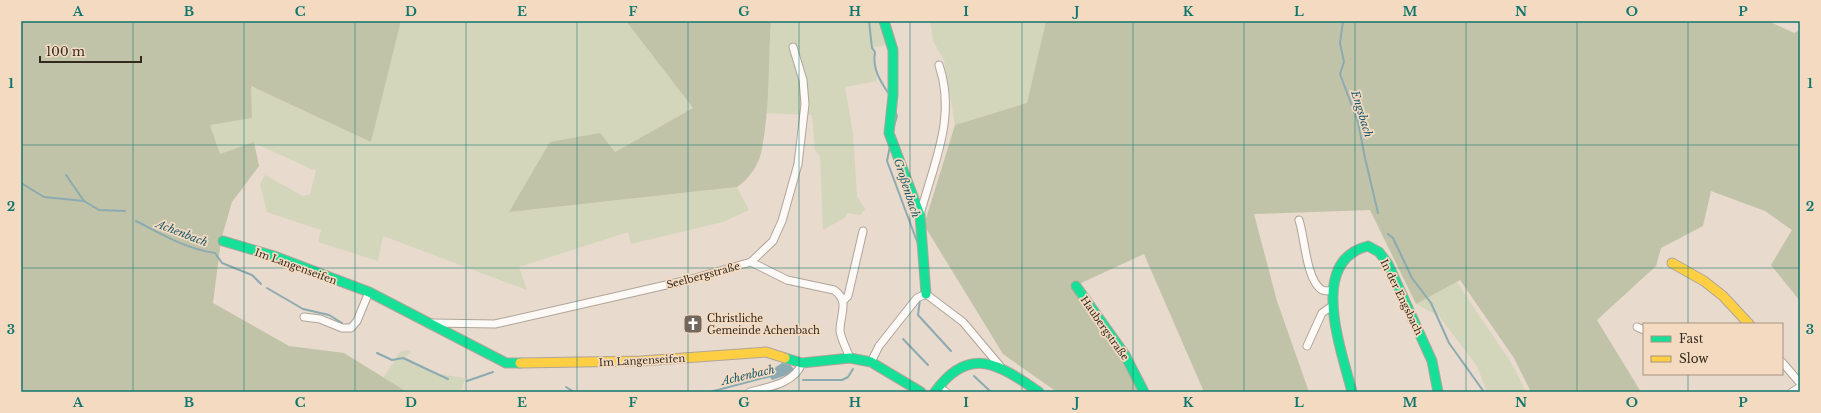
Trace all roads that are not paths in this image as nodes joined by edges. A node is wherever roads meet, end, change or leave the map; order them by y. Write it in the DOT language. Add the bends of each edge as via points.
graph roads {
  1 [pos="884,21"];
  2 [pos="793,48"];
  3 [pos="939,65"];
  4 [pos="920,215"];
  5 [pos="1299,220"];
  6 [pos="863,231"];
  7 [pos="222,241"];
  8 [pos="751,262"];
  9 [pos="1672,263"];
  10 [pos="1076,286"];
  11 [pos="1332,291"];
  12 [pos="369,292"];
  13 [pos="926,294"];
  14 [pos="844,300"];
  15 [pos="1332,306"];
  16 [pos="304,317"];
  17 [pos="428,323"];
  18 [pos="1748,323"];
  19 [pos="1637,327"];
  20 [pos="1643,330"];
  21 [pos="1307,346"];
  22 [pos="850,358"];
  23 [pos="871,362"];
  24 [pos="802,363"];
  25 [pos="1783,363"];
  26 [pos="1000,366"];
  27 [pos="1800,383"];
  28 [pos="1800,387"];
  29 [pos="939,390"];
  30 [pos="750,392"];
  31 [pos="921,392"];
  32 [pos="1039,392"];
  33 [pos="1144,392"];
  34 [pos="1352,392"];
  35 [pos="1438,392"];
  36 [pos="1792,392"];
  1 -- 4 [label="street" via="893,50 893,96 889,133"];
  2 -- 8 [label="street, Seelbergstraße" via="803,80 805,104 798,164 784,217 773,241"];
  3 -- 4 [label="street" via="943,77 946,113 942,145"];
  4 -- 13 [label="street"];
  5 -- 11 [label="street" via="1314,280 1323,290"];
  6 -- 14 [label="street" via="848,296"];
  7 -- 12 [label="street, Im Langenseifen" via="274,256"];
  8 -- 14 [label="street" via="787,280 834,290"];
  8 -- 17 [label="street, Seelbergstraße" via="688,280 495,324"];
  9 -- 18 [label="street" via="1704,281 1723,296"];
  10 -- 33 [label="street, Haubergstraße" via="1125,355"];
  11 -- 15 [label="street, In der Engsbach"];
  11 -- 35 [label="street, In der Engsbach" via="1345,258 1355,249 1368,246 1379,252 1388,264 1432,361"];
  12 -- 16 [label="street" via="351,328 342,328 328,321"];
  12 -- 17 [label="street, Im Langenseifen"];
  13 -- 23 [label="street" via="917,298 879,346"];
  13 -- 26 [label="street" via="963,322"];
  14 -- 22 [label="street" via="840,332"];
  15 -- 21 [label="street" via="1322,313"];
  15 -- 34 [label="street, In der Engsbach"];
  17 -- 24 [label="street, Im Langenseifen" via="506,363 641,361 766,352"];
  19 -- 20 [label="street"];
  22 -- 23 [label="street, Im Langenseifen"];
  22 -- 24 [label="street, Im Langenseifen"];
  23 -- 31 [label="street, Im Langenseifen"];
  24 -- 30 [label="street" via="791,379"];
  25 -- 27 [label="street"];
  26 -- 29 [label="street" via="985,363 962,367 953,372"];
  26 -- 32 [label="street"];
  28 -- 36 [label="street"];
}
